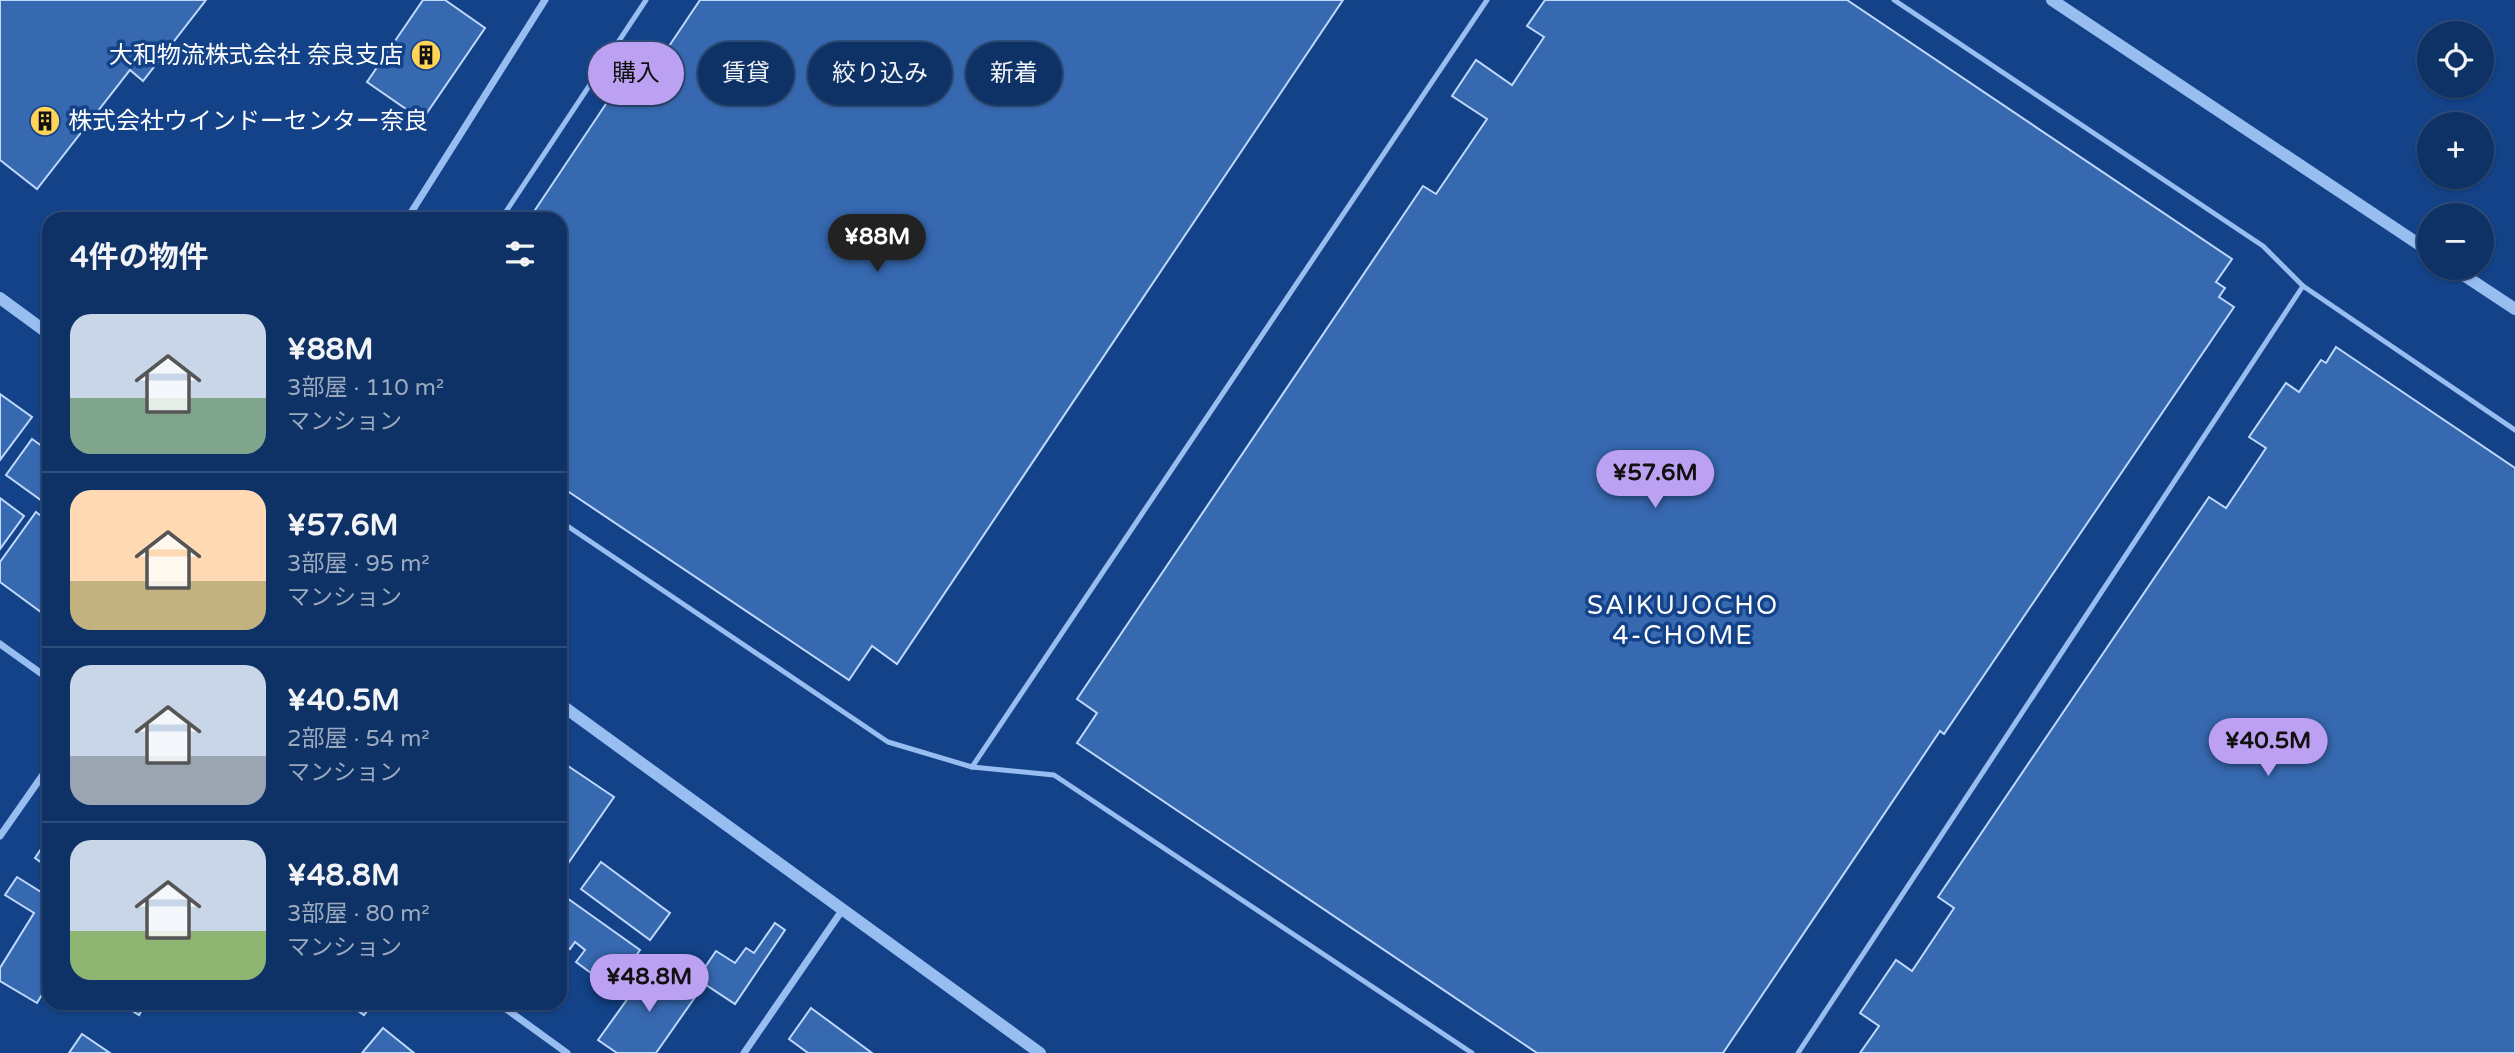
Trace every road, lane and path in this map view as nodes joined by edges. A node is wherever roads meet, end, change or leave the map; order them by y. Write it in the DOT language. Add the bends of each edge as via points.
graph roads {
  1 [pos="545,0"];
  2 [pos="646,0"];
  3 [pos="1487,0"];
  4 [pos="1894,0"];
  5 [pos="2052,0"];
  6 [pos="411,212"];
  7 [pos="506,212"];
  8 [pos="2417,243"];
  9 [pos="2472,280"];
  10 [pos="2303,286"];
  11 [pos="0,298"];
  12 [pos="2515,309"];
  13 [pos="42,329"];
  14 [pos="2515,430"];
  15 [pos="567,526"];
  16 [pos="0,644"];
  17 [pos="42,674"];
  18 [pos="567,709"];
  19 [pos="972,767"];
  20 [pos="42,776"];
  21 [pos="0,836"];
  22 [pos="843,909"];
  23 [pos="508,1010"];
  24 [pos="567,1053"];
  25 [pos="744,1053"];
  26 [pos="1040,1053"];
  27 [pos="1472,1053"];
  28 [pos="1798,1053"];
  1 -- 6 [label="street"];
  2 -- 7 [label="lane"];
  3 -- 19 [label="lane"];
  4 -- 10 [label="lane" via="2263,246"];
  5 -- 8 [label="street"];
  9 -- 12 [label="street"];
  10 -- 14 [label="lane"];
  10 -- 28 [label="lane"];
  11 -- 13 [label="street"];
  15 -- 19 [label="lane" via="888,742"];
  16 -- 17 [label="street"];
  18 -- 22 [label="street"];
  19 -- 27 [label="lane" via="1054,775"];
  20 -- 21 [label="street"];
  22 -- 25 [label="street"];
  22 -- 26 [label="street"];
  23 -- 24 [label="street"];
}
